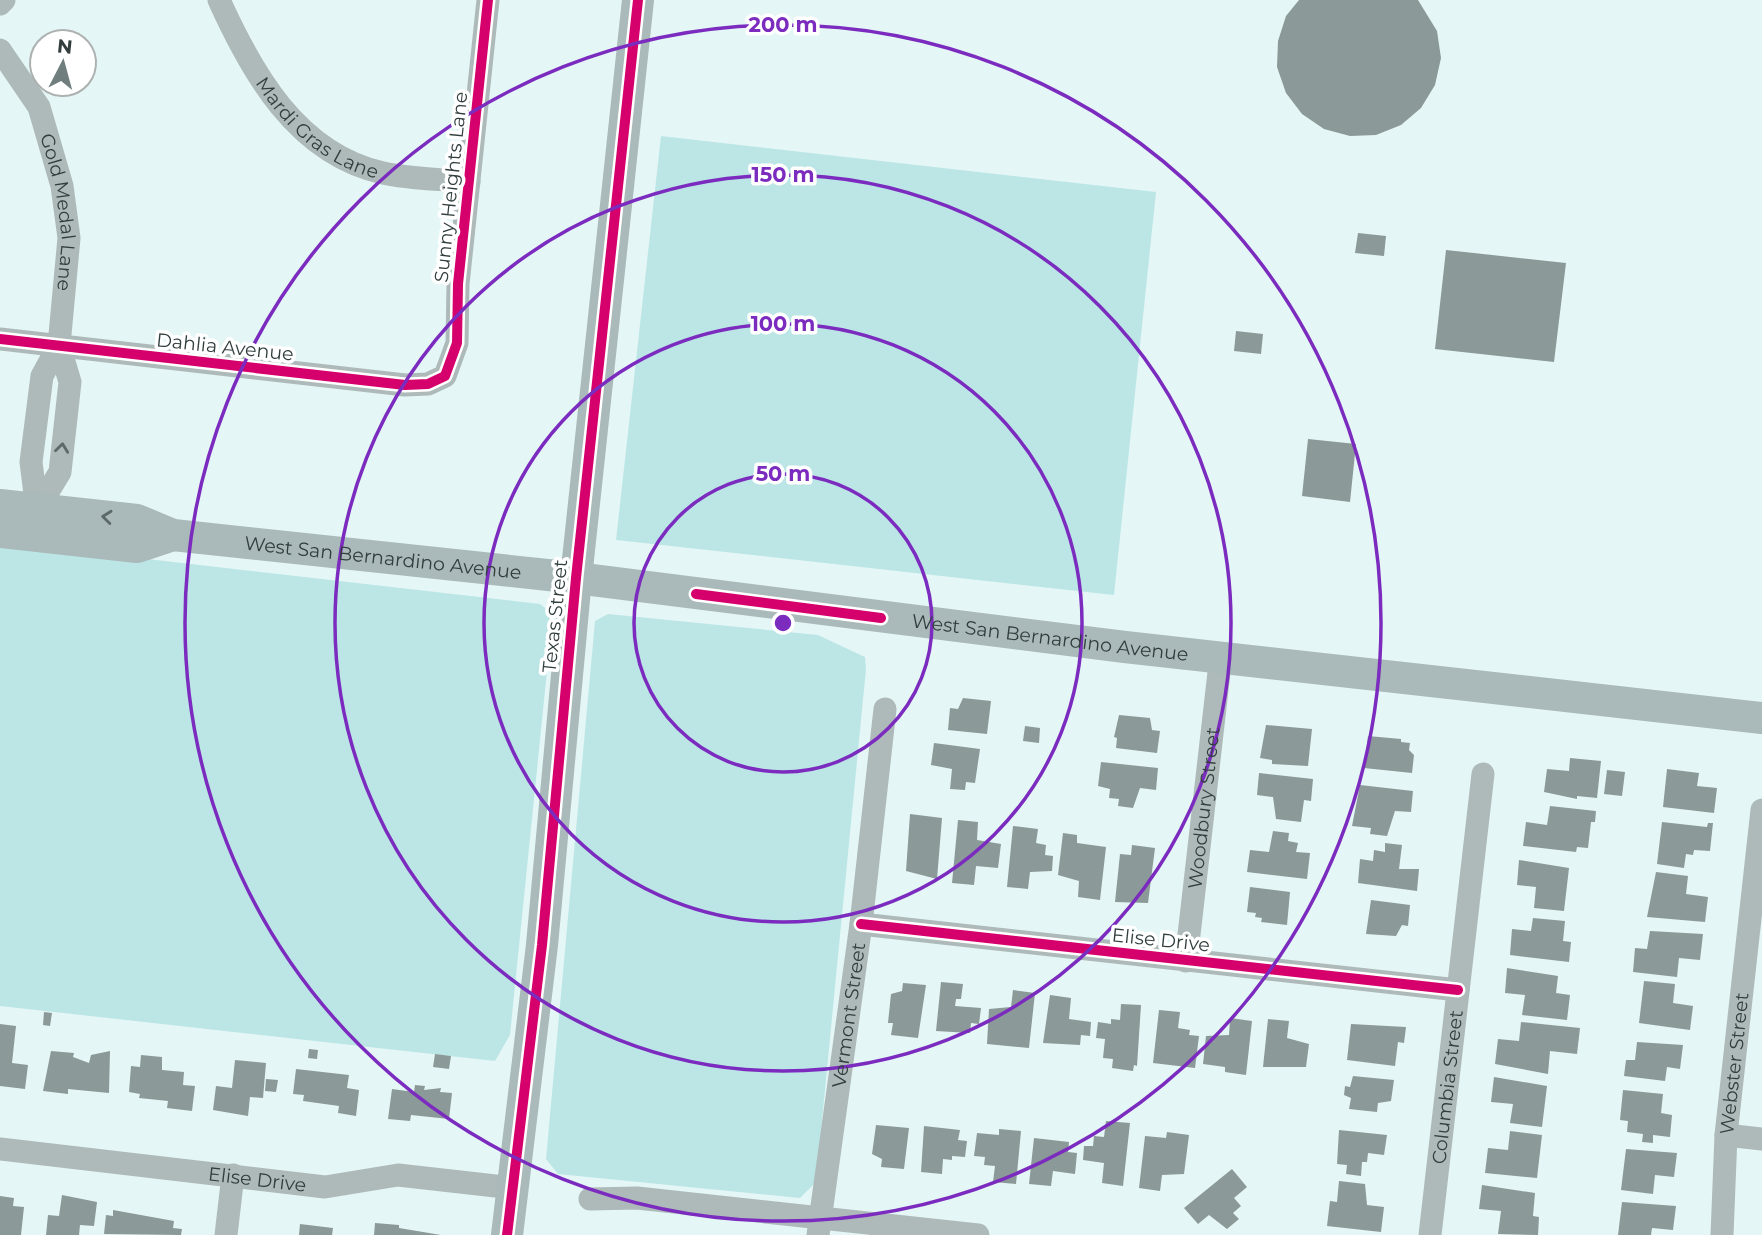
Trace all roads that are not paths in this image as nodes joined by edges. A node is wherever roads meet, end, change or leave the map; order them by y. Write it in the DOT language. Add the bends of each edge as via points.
graph roads {
  1 [pos="4,0"];
  2 [pos="219,0"];
  3 [pos="488,0"];
  4 [pos="638,0"];
  5 [pos="0,4"];
  6 [pos="0,50"];
  7 [pos="469,182"];
  8 [pos="0,339"];
  9 [pos="59,345"];
  10 [pos="445,376"];
  11 [pos="0,505"];
  12 [pos="37,510"];
  13 [pos="0,521"];
  14 [pos="0,532"];
  15 [pos="173,534"];
  16 [pos="576,578"];
  17 [pos="1221,655"];
  18 [pos="885,709"];
  19 [pos="1762,718"];
  20 [pos="1483,774"];
  21 [pos="1762,810"];
  22 [pos="861,924"];
  23 [pos="1186,961"];
  24 [pos="1458,990"];
  25 [pos="1726,1135"];
  26 [pos="1762,1139"];
  27 [pos="0,1149"];
  28 [pos="233,1175"];
  29 [pos="513,1188"];
  30 [pos="590,1199"];
  31 [pos="819,1226"];
  32 [pos="226,1235"];
  33 [pos="507,1235"];
  34 [pos="978,1235"];
  35 [pos="1430,1235"];
  36 [pos="1722,1235"];
  1 -- 5 [label="street"];
  2 -- 7 [label="street, Mardi Gras Lane" via="245,57 291,120 333,154 382,173"];
  3 -- 7 [label="street, Sunny Heights Lane"];
  4 -- 16 [label="main road, Texas Street"];
  6 -- 9 [label="street, Gold Medal Lane" via="39,107 62,186 69,238"];
  7 -- 10 [label="street, Sunny Heights Lane" via="457,343"];
  8 -- 9 [label="street, Dahlia Avenue"];
  9 -- 10 [label="street, Dahlia Avenue" via="405,385 428,384"];
  9 -- 12 [label="street, Gold Medal Lane" via="42,376 30,468"];
  11 -- 12 [label="main road, West San Bernardino Avenue"];
  12 -- 13 [label="main road" via="10,522"];
  15 -- 12 [label="main road, West San Bernardino Avenue, one-way" via="137,520"];
  14 -- 15 [label="main road, West San Bernardino Avenue" via="137,547"];
  15 -- 16 [label="main road, West San Bernardino Avenue"];
  16 -- 17 [label="main road, West San Bernardino Avenue"];
  16 -- 29 [label="main road, Texas Street" via="542,945"];
  17 -- 19 [label="main road, West San Bernardino Avenue"];
  17 -- 23 [label="street, Woodbury Street"];
  18 -- 22 [label="street, Vermont Street"];
  20 -- 24 [label="street, Columbia Street"];
  21 -- 25 [label="street, Webster Street"];
  22 -- 23 [label="street, Elise Drive"];
  22 -- 31 [label="street, Vermont Street"];
  23 -- 24 [label="street, Elise Drive"];
  24 -- 35 [label="street, Columbia Street"];
  25 -- 26 [label="street"];
  25 -- 36 [label="street, Webster Street"];
  27 -- 28 [label="street, Elise Drive"];
  28 -- 29 [label="street, Elise Drive" via="325,1187 414,1175"];
  28 -- 32 [label="street"];
  29 -- 33 [label="main road, Texas Street"];
  30 -- 31 [label="street" via="637,1198"];
  31 -- 34 [label="street"];
}
